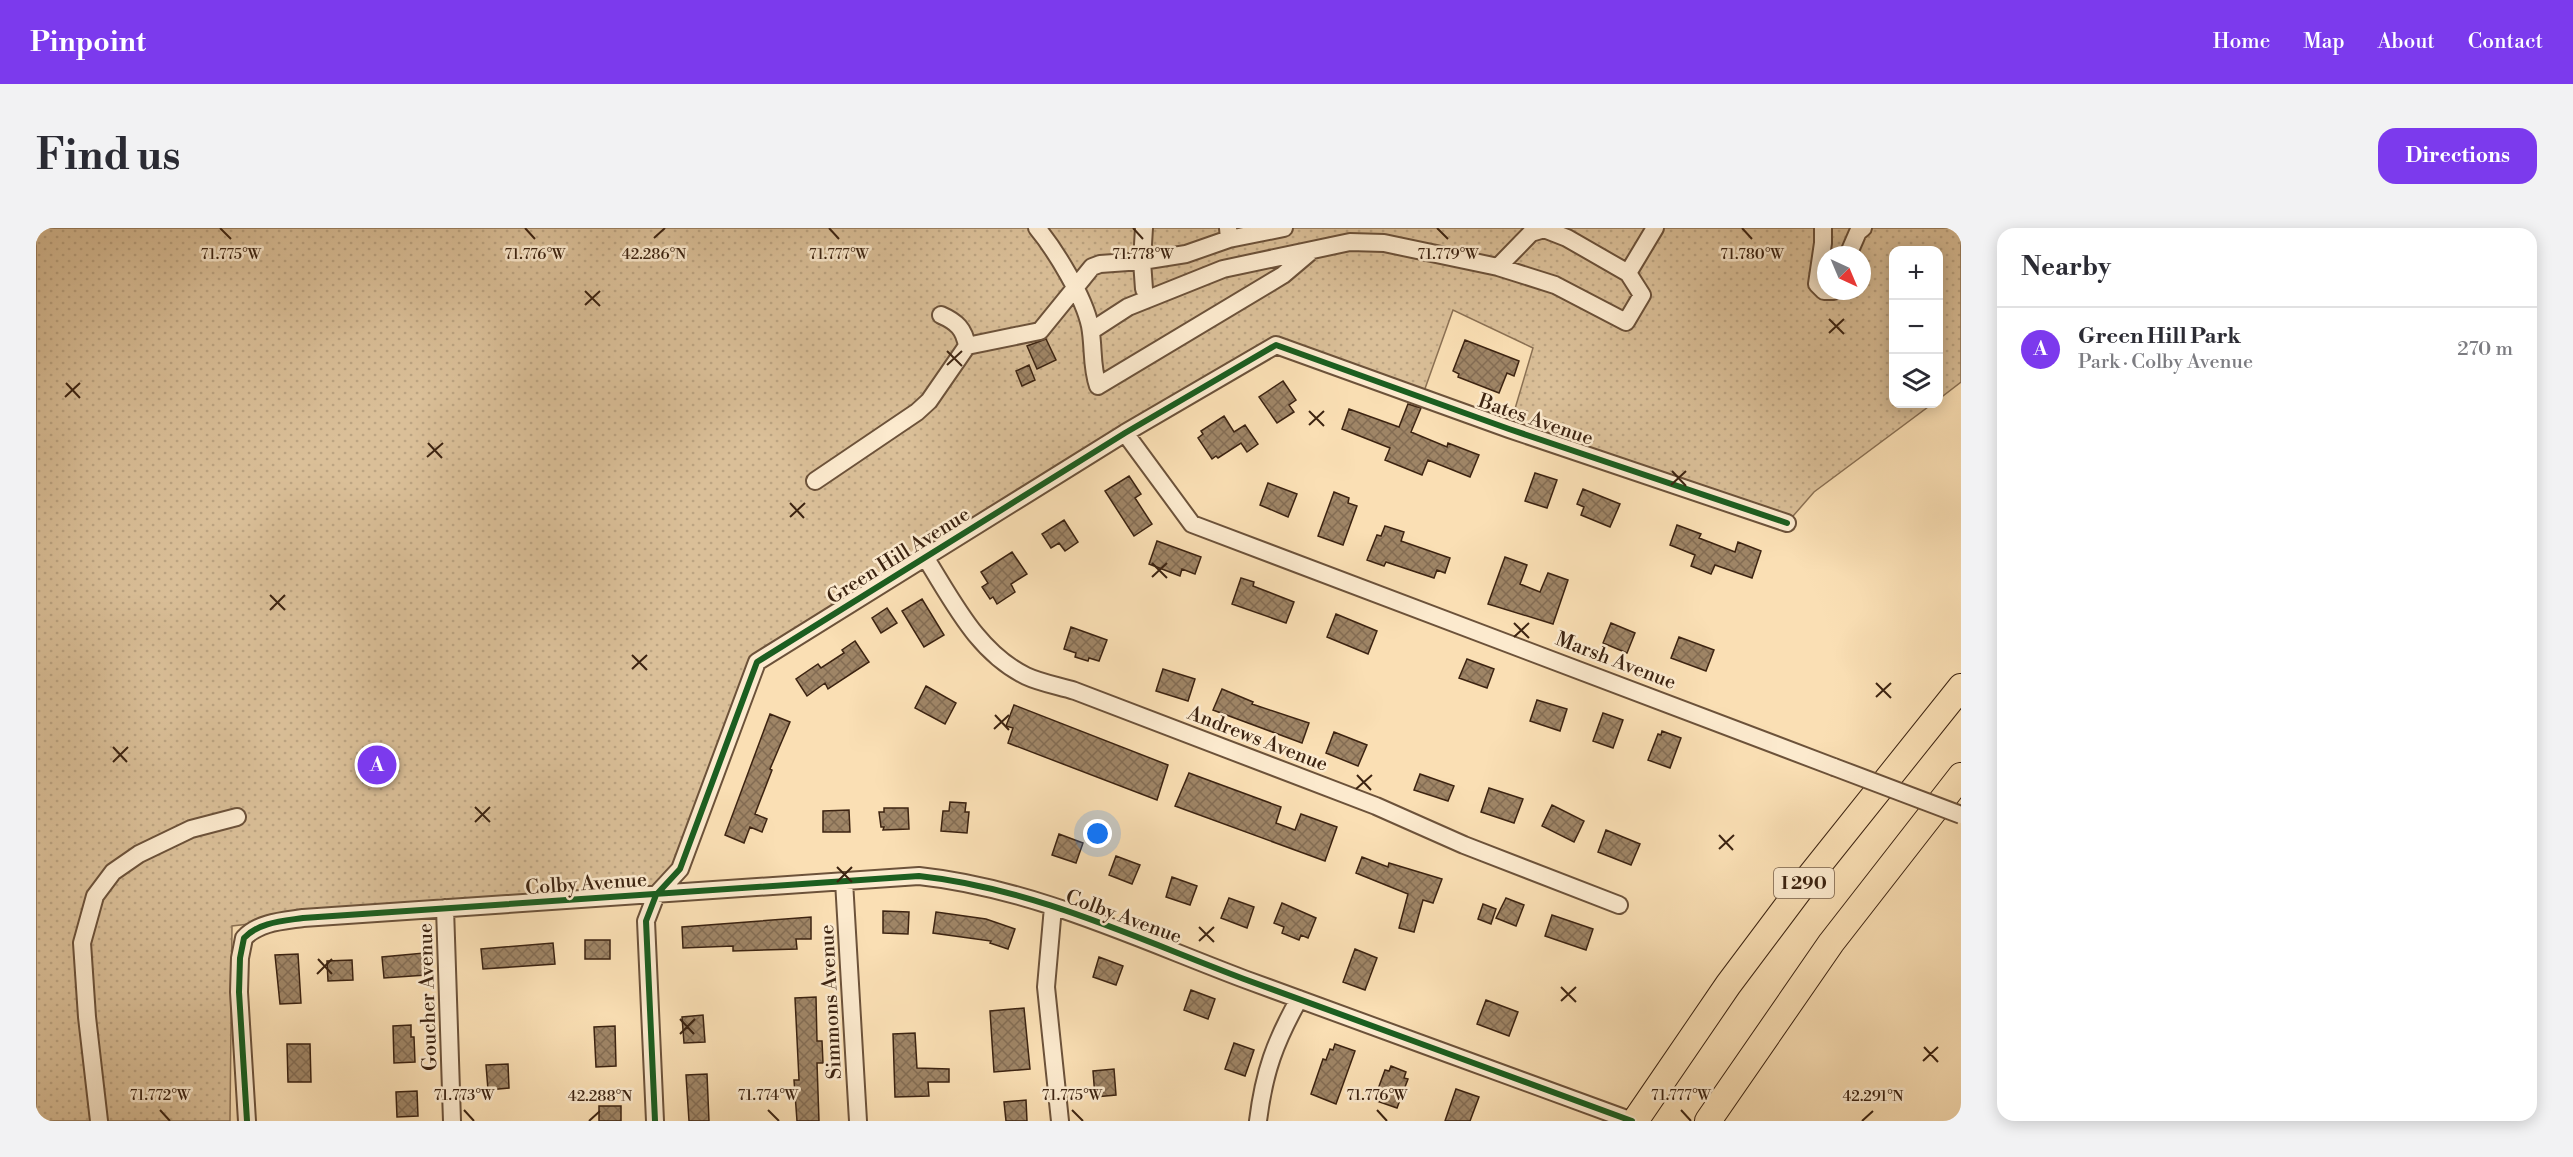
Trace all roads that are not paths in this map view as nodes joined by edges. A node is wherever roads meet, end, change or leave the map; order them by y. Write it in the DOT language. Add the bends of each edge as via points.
graph roads {
  1 [pos="1037,228"];
  2 [pos="1144,228"];
  3 [pos="1284,228"];
  4 [pos="1655,228"];
  5 [pos="1823,228"];
  6 [pos="1860,229"];
  7 [pos="1229,234"];
  8 [pos="1823,246"];
  9 [pos="1852,246"];
  10 [pos="1312,250"];
  11 [pos="1142,261"];
  12 [pos="1498,267"];
  13 [pos="1628,273"];
  14 [pos="1074,288"];
  15 [pos="1144,289"];
  16 [pos="941,315"];
  17 [pos="1091,331"];
  18 [pos="1276,345"];
  19 [pos="967,346"];
  20 [pos="1125,433"];
  21 [pos="815,481"];
  22 [pos="1787,523"];
  23 [pos="925,557"];
  24 [pos="1961,687"];
  25 [pos="1961,776"];
  26 [pos="1961,815"];
  27 [pos="237,817"];
  28 [pos="844,881"];
  29 [pos="657,895"];
  30 [pos="1619,905"];
  31 [pos="1053,907"];
  32 [pos="445,908"];
  33 [pos="1299,999"];
  34 [pos="1712,1116"];
  35 [pos="99,1121"];
  36 [pos="247,1121"];
  37 [pos="452,1121"];
  38 [pos="655,1121"];
  39 [pos="858,1121"];
  40 [pos="1060,1121"];
  41 [pos="1258,1121"];
  42 [pos="1634,1121"];
  1 -- 14 [label="street" via="1053,247"];
  2 -- 11 [label="street"];
  3 -- 7 [label="street"];
  4 -- 13 [label="street"];
  5 -- 8 [label="street"];
  6 -- 9 [label="street"];
  7 -- 11 [label="street" via="1186,254"];
  10 -- 12 [label="street" via="1350,242 1384,243"];
  10 -- 17 [label="street" via="1223,269 1128,307"];
  10 -- 17 [label="street" via="1283,275 1098,386 1093,372"];
  11 -- 14 [label="street" via="1092,267"];
  11 -- 15 [label="street"];
  12 -- 13 [label="street" via="1531,233 1544,229 1568,238"];
  12 -- 13 [label="street" via="1555,285 1626,322 1642,295"];
  14 -- 17 [label="street"];
  14 -- 19 [label="street" via="1040,332"];
  16 -- 19 [label="street" via="960,327"];
  18 -- 20 [label="street, Green Hill Avenue"];
  18 -- 22 [label="street, Bates Avenue"];
  19 -- 21 [label="street" via="917,412"];
  20 -- 23 [label="street, Green Hill Avenue"];
  20 -- 26 [label="street, Marsh Avenue, bridge" via="1192,524"];
  23 -- 29 [label="street, Green Hill Avenue" via="757,662 680,869"];
  23 -- 30 [label="street, Andrews Avenue" via="980,640 999,660 1027,676 1376,806"];
  24 -- 42 [label="highway, I 290" via="1806,881"];
  25 -- 34 [label="highway, I 290" via="1831,943"];
  27 -- 35 [label="street" via="191,830 139,854 113,873 95,896 82,943"];
  28 -- 29 [label="street, Colby Avenue"];
  28 -- 31 [label="street, Colby Avenue" via="919,876 958,880"];
  28 -- 39 [label="street, Simmons Avenue"];
  29 -- 32 [label="street, Colby Avenue"];
  29 -- 38 [label="street, Green Hill Avenue" via="646,921"];
  31 -- 33 [label="street, Colby Avenue"];
  31 -- 40 [label="street" via="1046,987"];
  32 -- 36 [label="street, Colby Avenue" via="303,918 272,923 244,938 240,958 241,1023"];
  32 -- 37 [label="street, Goucher Avenue"];
  33 -- 41 [label="street" via="1275,1045"];
  33 -- 42 [label="street, Colby Avenue"];
}
